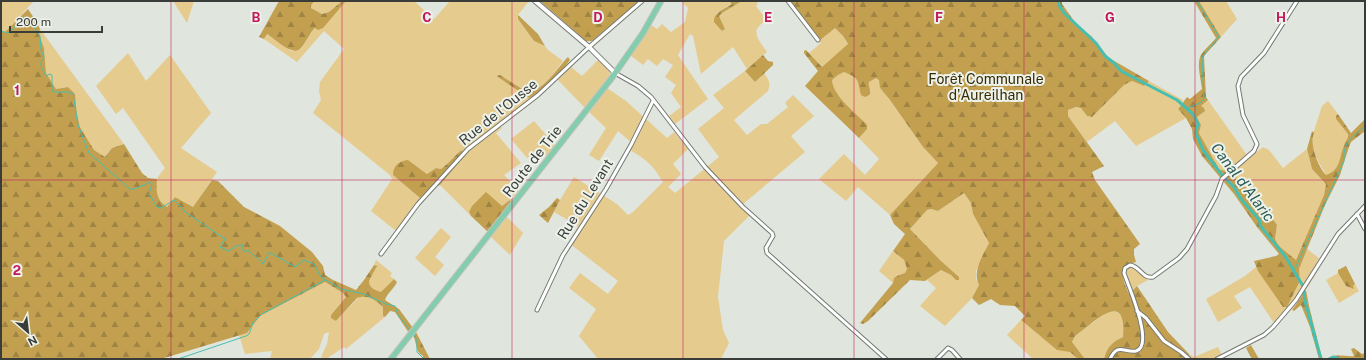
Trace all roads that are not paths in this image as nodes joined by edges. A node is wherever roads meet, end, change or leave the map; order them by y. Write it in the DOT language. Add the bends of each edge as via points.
graph roads {
  1 [pos="535,1"];
  2 [pos="642,1"];
  3 [pos="661,1"];
  4 [pos="788,1"];
  5 [pos="1297,1"];
  6 [pos="818,40"];
  7 [pos="589,47"];
  8 [pos="615,73"];
  9 [pos="653,101"];
  10 [pos="1365,206"];
  11 [pos="1357,214"];
  12 [pos="1365,229"];
  13 [pos="381,254"];
  14 [pos="537,310"];
  15 [pos="1137,311"];
  16 [pos="391,359"];
  17 [pos="886,359"];
  18 [pos="937,359"];
  19 [pos="960,359"];
  20 [pos="1110,359"];
  21 [pos="1189,359"];
  22 [pos="1217,359"];
  1 -- 7 [label="street"];
  2 -- 7 [label="street, Rue de l'Ousse"];
  3 -- 8 [label="main road, Route de Trie" via="643,33"];
  4 -- 6 [label="street"];
  5 -- 15 [label="street" via="1264,53 1241,76 1238,86 1243,115 1257,144 1254,151 1222,179 1216,196 1183,254 1153,277 1145,277 1133,265 1125,268 1124,273"];
  7 -- 8 [label="street"];
  7 -- 13 [label="street, Rue de l'Ousse" via="538,95 468,149 418,204"];
  8 -- 9 [label="street" via="638,86"];
  8 -- 16 [label="main road, Route de Trie"];
  9 -- 14 [label="street, Rue du Levant" via="606,189 563,255"];
  9 -- 17 [label="street" via="705,167 773,234 766,246 767,253"];
  10 -- 11 [label="street"];
  11 -- 12 [label="street"];
  11 -- 22 [label="street" via="1338,234 1289,310 1264,335"];
  15 -- 20 [label="street" via="1144,338 1141,348 1133,351 1116,351"];
  15 -- 21 [label="street" via="1146,318 1164,341"];
  18 -- 19 [label="street" via="948,348"];
}
